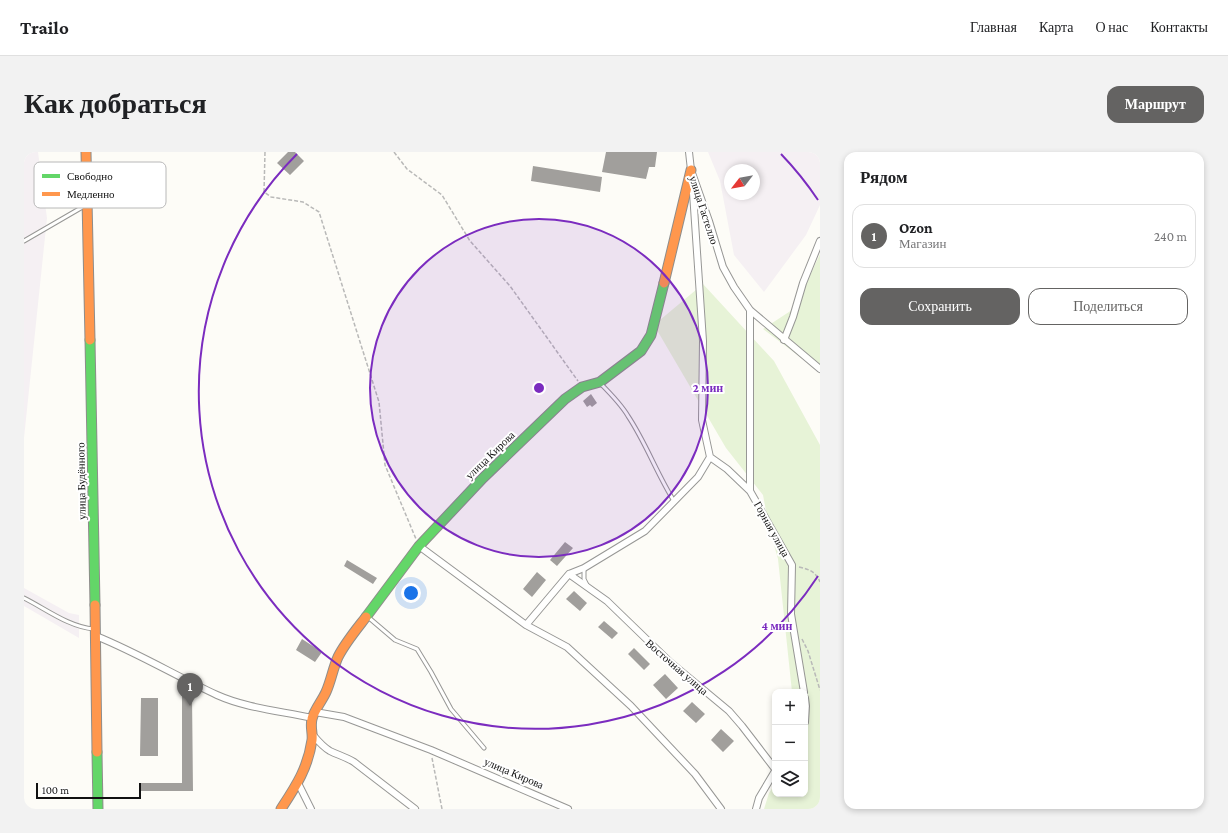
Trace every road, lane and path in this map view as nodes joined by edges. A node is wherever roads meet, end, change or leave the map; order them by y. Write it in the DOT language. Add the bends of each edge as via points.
graph roads {
  1 [pos="265,152"];
  2 [pos="394,152"];
  3 [pos="689,152"];
  4 [pos="691,170"];
  5 [pos="82,208"];
  6 [pos="86,208"];
  7 [pos="24,241"];
  8 [pos="820,241"];
  9 [pos="750,310"];
  10 [pos="784,340"];
  11 [pos="820,369"];
  12 [pos="600,382"];
  13 [pos="582,387"];
  14 [pos="710,457"];
  15 [pos="750,491"];
  16 [pos="674,501"];
  17 [pos="419,546"];
  18 [pos="792,565"];
  19 [pos="584,568"];
  20 [pos="569,574"];
  21 [pos="820,582"];
  22 [pos="588,588"];
  23 [pos="24,598"];
  24 [pos="367,616"];
  25 [pos="526,625"];
  26 [pos="96,633"];
  27 [pos="802,639"];
  28 [pos="804,689"];
  29 [pos="820,690"];
  30 [pos="313,715"];
  31 [pos="313,735"];
  32 [pos="484,748"];
  33 [pos="431,750"];
  34 [pos="772,766"];
  35 [pos="772,775"];
  36 [pos="298,783"];
  37 [pos="98,809"];
  38 [pos="281,809"];
  39 [pos="311,809"];
  40 [pos="415,809"];
  41 [pos="442,809"];
  42 [pos="568,809"];
  43 [pos="721,809"];
  44 [pos="756,809"];
  1 -- 17 [label="path" via="264,192 271,197 303,202 319,212 379,402 385,465"];
  2 -- 13 [label="path" via="407,169 442,196 470,241 510,286"];
  3 -- 4 [label="street, улица Гастелло"];
  4 -- 9 [label="street, улица Гастелло" via="722,267"];
  4 -- 12 [label="street, улица Кирова" via="651,334 641,351"];
  4 -- 14 [label="street" via="703,342 702,420"];
  5 -- 7 [label="lane"];
  6 -- 26 [label="street, улица Будённого"];
  8 -- 10 [label="street"];
  9 -- 10 [label="street, улица Гастелло"];
  9 -- 15 [label="street"];
  10 -- 11 [label="street, улица Гастелло"];
  12 -- 13 [label="street, улица Кирова"];
  12 -- 16 [label="lane" via="628,416"];
  13 -- 17 [label="street, улица Кирова" via="565,399 483,478"];
  14 -- 15 [label="street, Горная улица"];
  14 -- 16 [label="street" via="698,477"];
  15 -- 18 [label="street, Горная улица"];
  16 -- 19 [label="street" via="645,531"];
  17 -- 24 [label="street, улица Кирова"];
  17 -- 25 [label="street"];
  18 -- 21 [label="path" via="806,568 818,576"];
  18 -- 28 [label="street, Горная улица" via="791,614"];
  19 -- 20 [label="street"];
  19 -- 22 [label="lane" via="584,579"];
  20 -- 22 [label="street, Восточная улица"];
  20 -- 25 [label="street"];
  22 -- 34 [label="street, Восточная улица" via="607,601 670,662 729,711"];
  23 -- 26 [label="lane"];
  24 -- 30 [label="street, улица Кирова" via="338,658 326,691"];
  24 -- 32 [label="lane, улица Кирова" via="395,640 417,649 451,709"];
  25 -- 43 [label="street" via="567,647 631,706 695,774"];
  26 -- 30 [label="street" via="217,695 235,701"];
  26 -- 37 [label="street, улица Будённого"];
  27 -- 29 [label="path"];
  30 -- 31 [label="street"];
  30 -- 33 [label="street, улица Кирова" via="344,717"];
  31 -- 36 [label="street" via="310,753"];
  31 -- 40 [label="street" via="330,751 354,762"];
  33 -- 41 [label="path"];
  33 -- 42 [label="street, улица Кирова"];
  35 -- 44 [label="street" via="759,798"];
  36 -- 38 [label="street"];
  36 -- 39 [label="street"];
}
